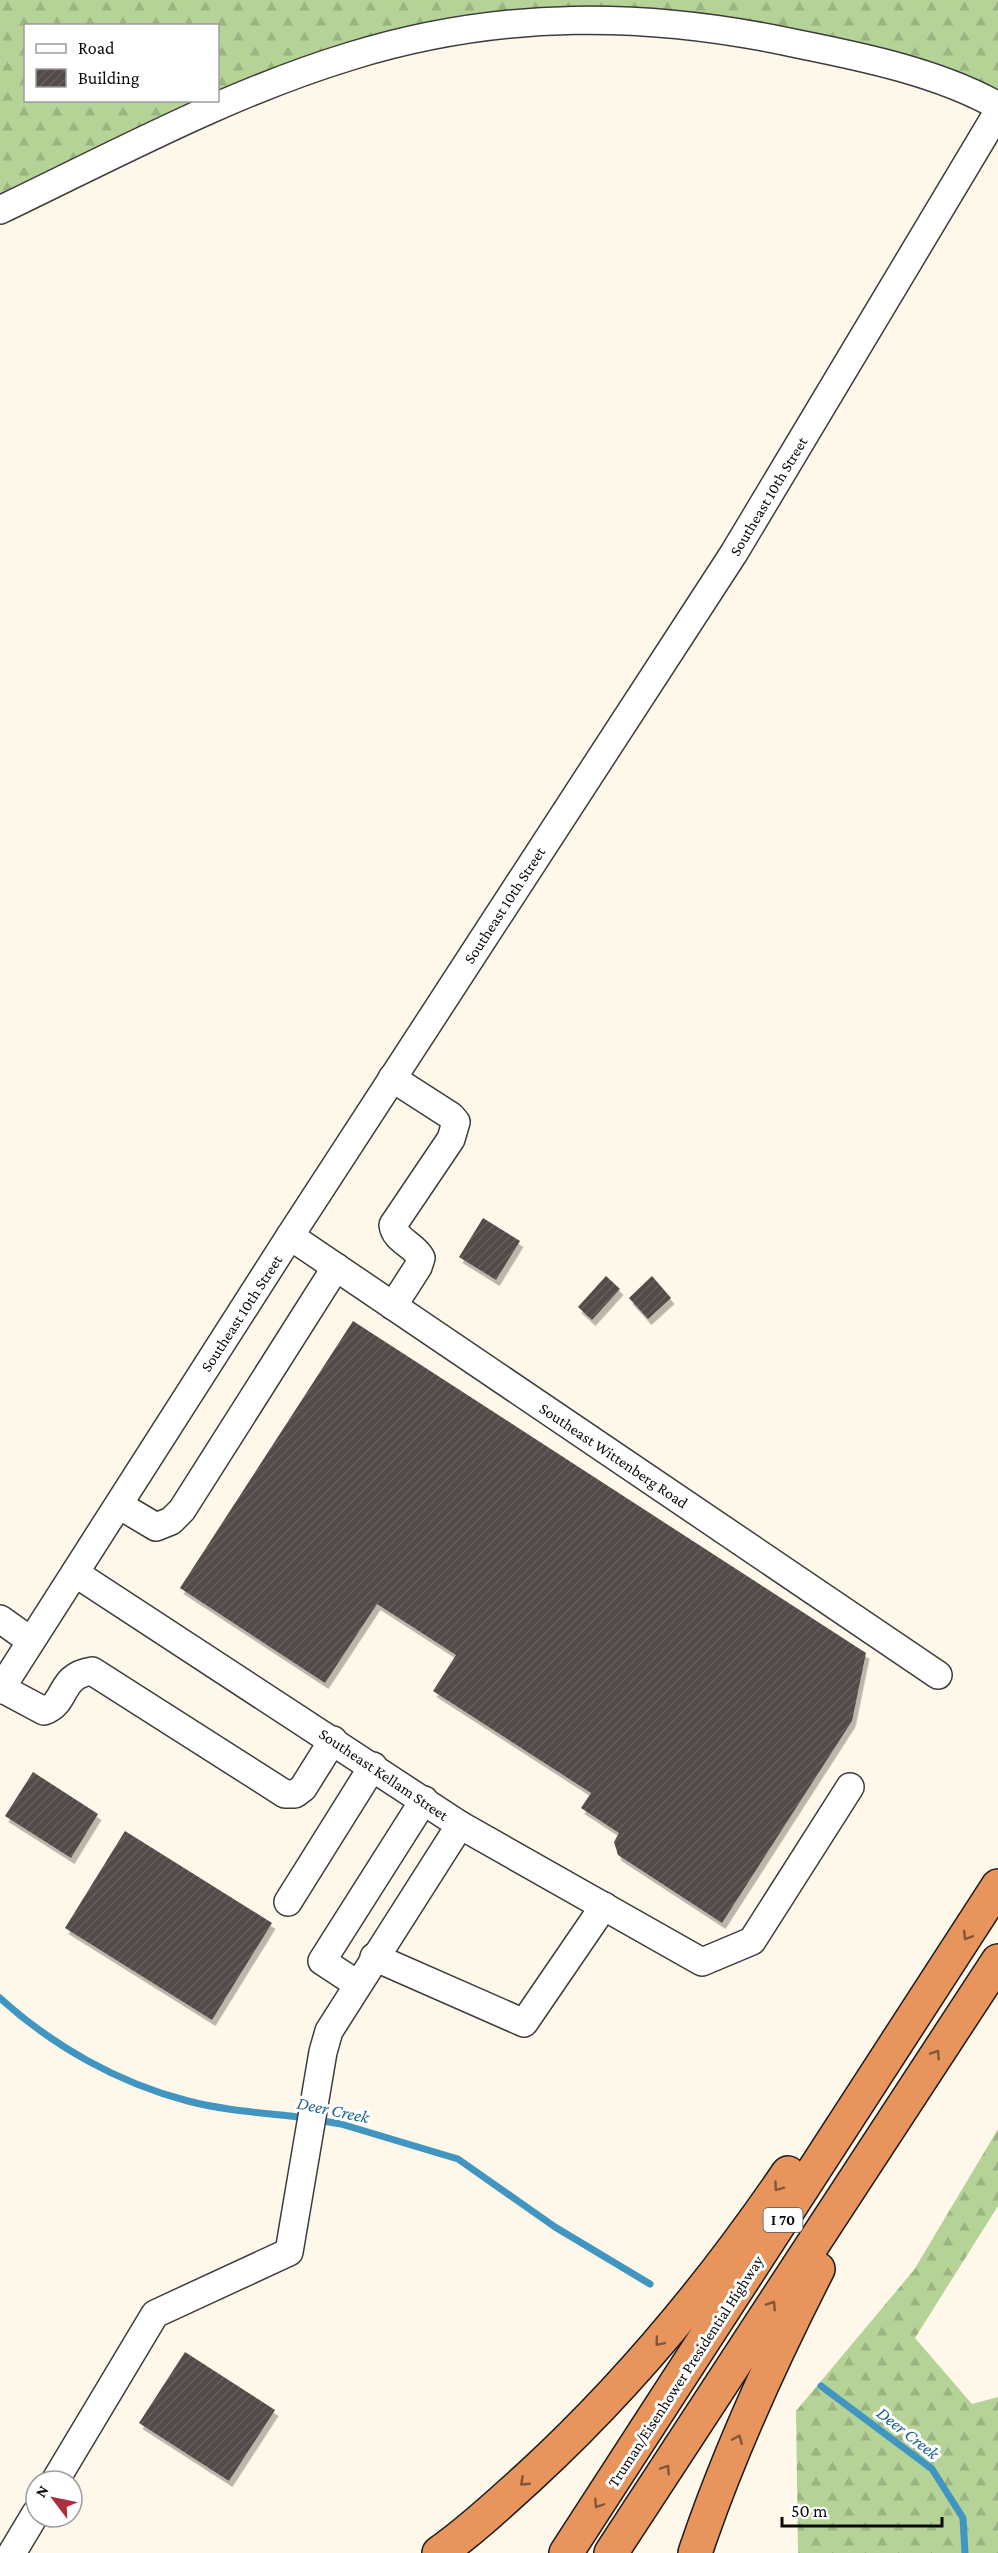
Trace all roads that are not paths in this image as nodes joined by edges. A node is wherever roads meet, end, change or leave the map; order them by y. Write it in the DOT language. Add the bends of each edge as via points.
graph roads {
  1 [pos="998,106"];
  2 [pos="998,112"];
  3 [pos="0,210"];
  4 [pos="392,1078"];
  5 [pos="290,1236"];
  6 [pos="336,1267"];
  7 [pos="393,1306"];
  8 [pos="118,1504"];
  9 [pos="75,1573"];
  10 [pos="0,1620"];
  11 [pos="31,1641"];
  12 [pos="938,1675"];
  13 [pos="1,1689"];
  14 [pos="333,1740"];
  15 [pos="373,1766"];
  16 [pos="850,1787"];
  17 [pos="424,1800"];
  18 [pos="460,1825"];
  19 [pos="998,1886"];
  20 [pos="288,1902"];
  21 [pos="604,1906"];
  22 [pos="374,1957"];
  23 [pos="998,1961"];
  24 [pos="942,1975"];
  25 [pos="357,1984"];
  26 [pos="912,2090"];
  27 [pos="62,2469"];
  28 [pos="26,2529"];
  29 [pos="12,2553"];
  30 [pos="440,2553"];
  31 [pos="566,2553"];
  32 [pos="611,2553"];
  33 [pos="695,2553"];
  1 -- 3 [label="street" via="958,86 755,34 614,19 502,24 352,55 310,70 212,109"];
  2 -- 4 [label="street, Southeast 10th Street" via="734,553"];
  4 -- 5 [label="street, Southeast 10th Street"];
  4 -- 7 [label="street" via="456,1122 451,1139 393,1225 398,1237 418,1251 421,1258"];
  5 -- 6 [label="street, Southeast Wittenberg Road"];
  5 -- 8 [label="street, Southeast 10th Street"];
  6 -- 7 [label="street, Southeast Wittenberg Road"];
  6 -- 8 [label="street" via="182,1510 171,1521 156,1527"];
  7 -- 12 [label="street, Southeast Wittenberg Road"];
  8 -- 9 [label="street, Southeast 10th Street"];
  9 -- 11 [label="street, Southeast 10th Street"];
  9 -- 14 [label="street, Southeast Kellam Street"];
  10 -- 11 [label="street"];
  11 -- 13 [label="street, Southeast 10th Street"];
  13 -- 14 [label="street" via="44,1711 52,1708 78,1673 92,1671 285,1794 295,1794 303,1788"];
  14 -- 15 [label="street, Southeast Kellam Street"];
  15 -- 17 [label="street, Southeast Kellam Street"];
  15 -- 20 [label="street"];
  16 -- 21 [label="street, Southeast Kellam Street" via="752,1941 702,1962"];
  17 -- 18 [label="street, Southeast Kellam Street"];
  17 -- 25 [label="street" via="322,1961"];
  18 -- 21 [label="street, Southeast Kellam Street"];
  18 -- 22 [label="street"];
  19 -- 24 [label="highway, Truman/Eisenhower Presidential Highway / I 70, one-way"];
  21 -- 22 [label="street" via="524,2024"];
  22 -- 25 [label="street"];
  26 -- 23 [label="highway, I 70, one-way"];
  24 -- 30 [label="highway, one-way" via="840,2097 710,2281 659,2344 556,2452"];
  24 -- 31 [label="highway, Truman/Eisenhower Presidential Highway / I 70, one-way"];
  25 -- 27 [label="street" via="330,2031 323,2052 289,2252 155,2314"];
  32 -- 26 [label="highway, I 70, one-way"];
  33 -- 26 [label="highway, one-way" via="736,2442 786,2332"];
  28 -- 29 [label="street"];
}
